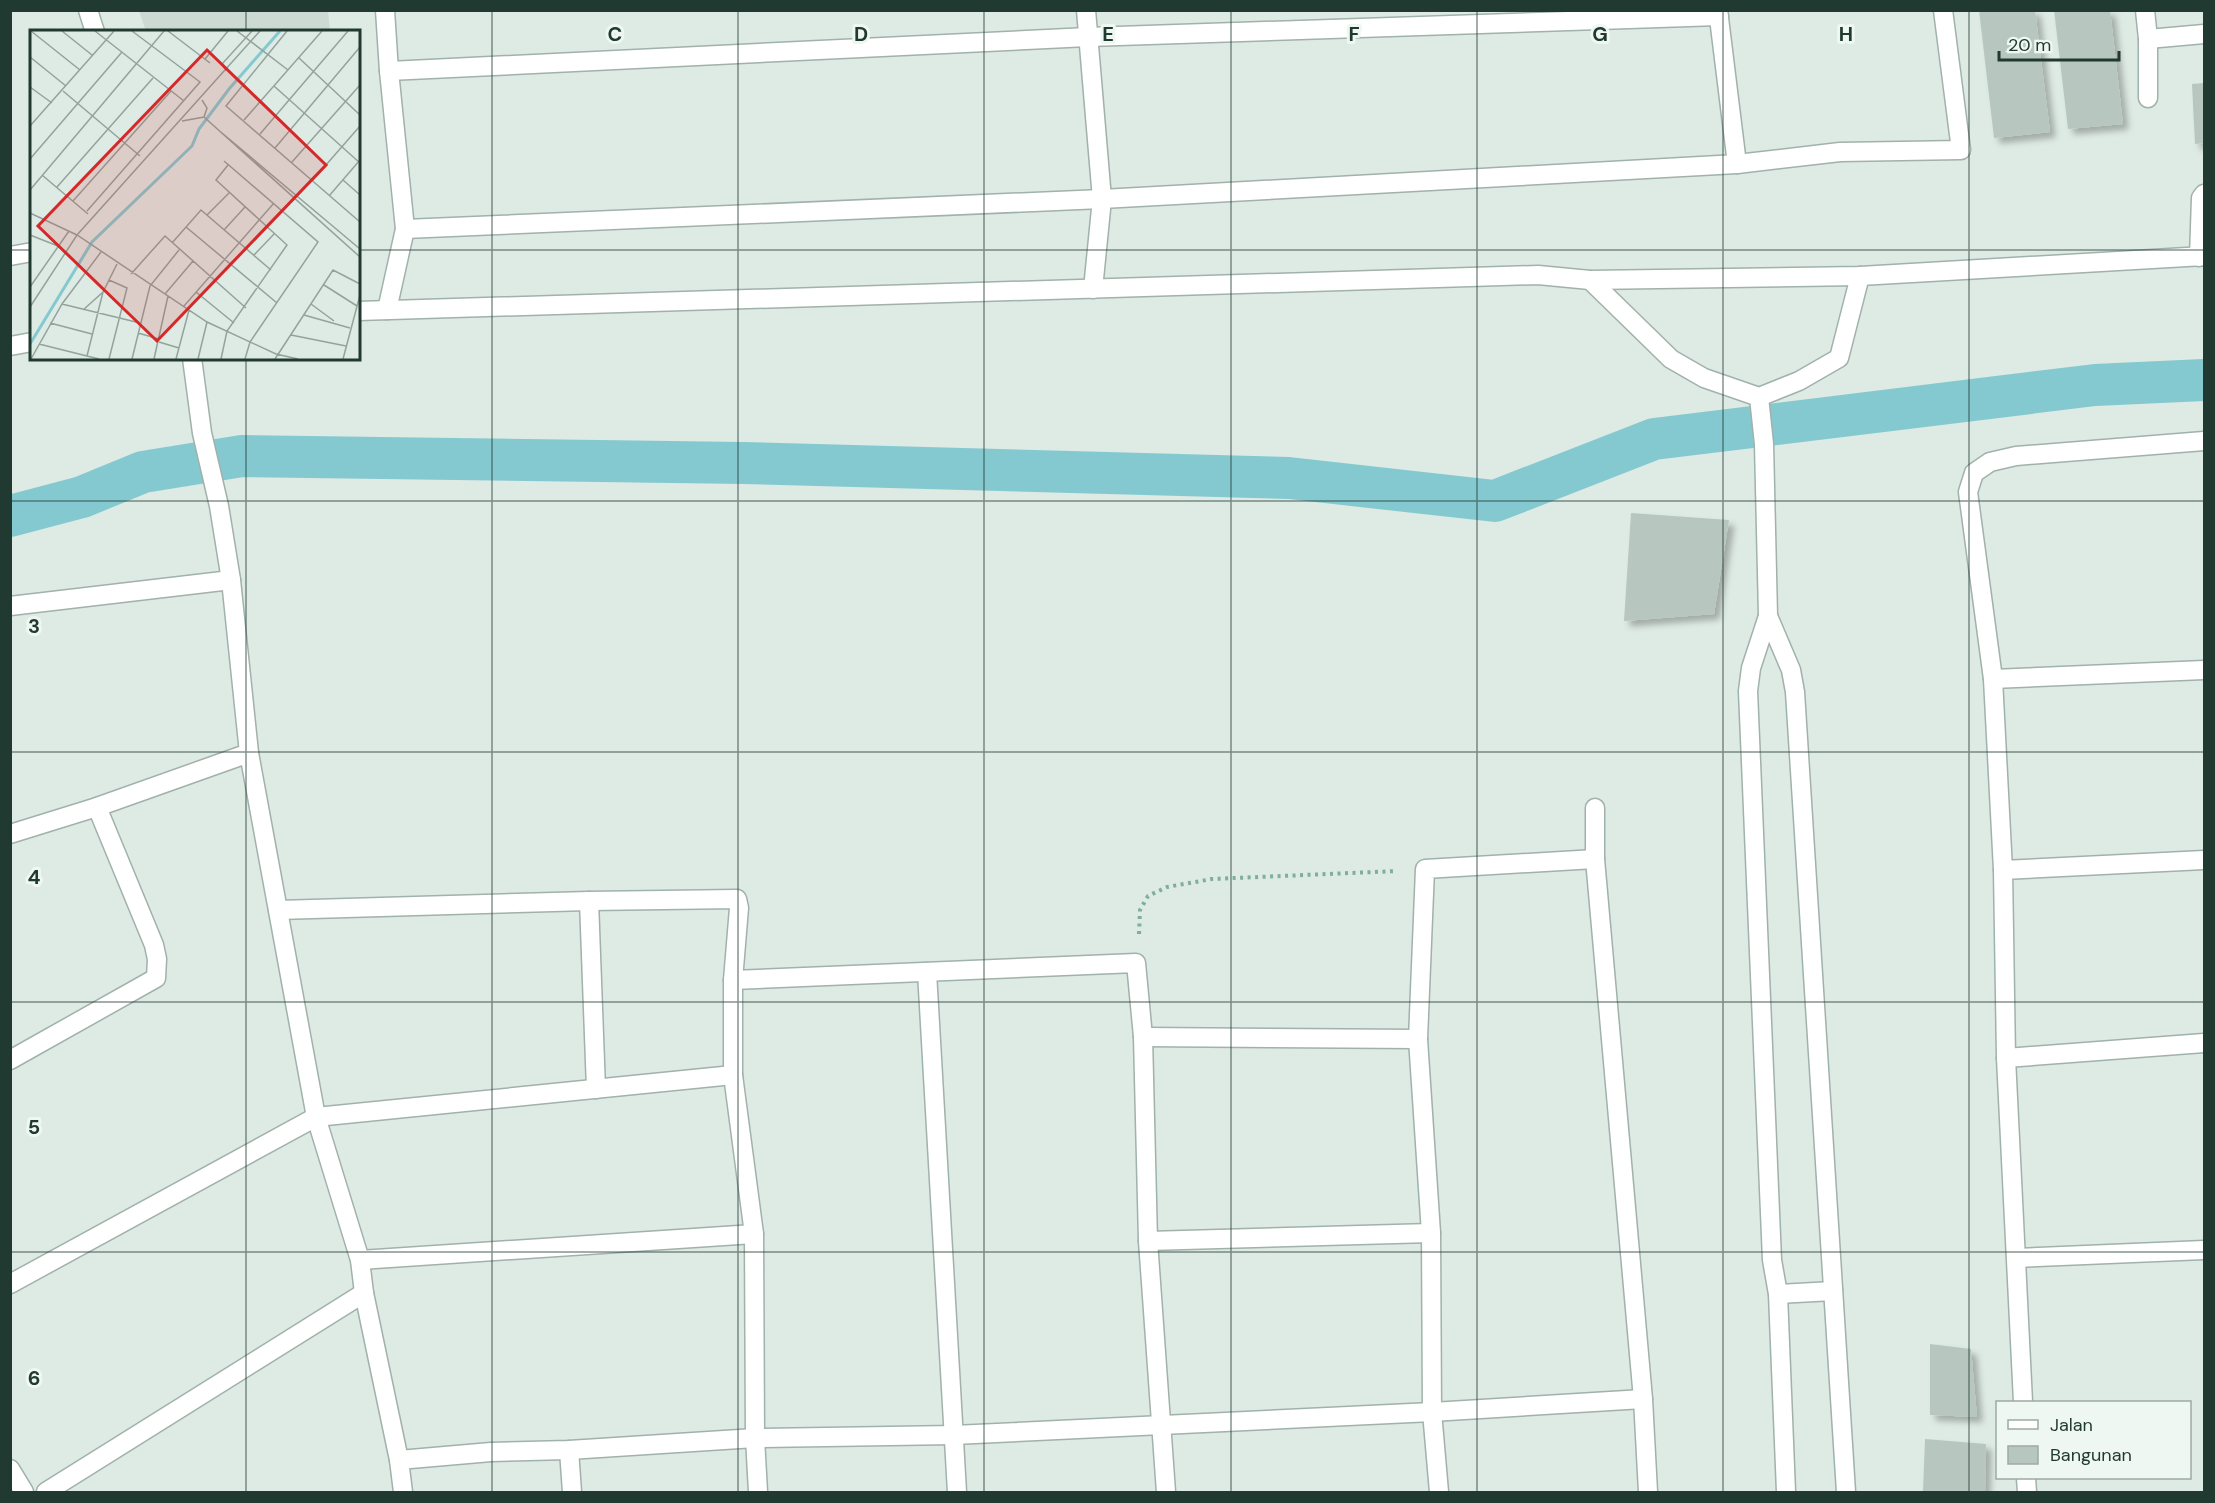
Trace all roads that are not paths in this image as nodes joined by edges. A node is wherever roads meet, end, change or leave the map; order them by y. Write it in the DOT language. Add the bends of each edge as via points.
graph roads {
  1 [pos="88,10"];
  2 [pos="385,10"];
  3 [pos="1086,10"];
  4 [pos="1943,10"];
  5 [pos="2145,10"];
  6 [pos="1719,13"];
  7 [pos="94,30"];
  8 [pos="2205,34"];
  9 [pos="1088,37"];
  10 [pos="2148,39"];
  11 [pos="389,71"];
  12 [pos="2148,98"];
  13 [pos="1737,164"];
  14 [pos="2205,194"];
  15 [pos="1102,199"];
  16 [pos="405,229"];
  17 [pos="30,252"];
  18 [pos="10,256"];
  19 [pos="2202,257"];
  20 [pos="1860,276"];
  21 [pos="1590,280"];
  22 [pos="1093,289"];
  23 [pos="387,310"];
  24 [pos="360,311"];
  25 [pos="30,342"];
  26 [pos="10,346"];
  27 [pos="192,360"];
  28 [pos="1759,397"];
  29 [pos="2205,441"];
  30 [pos="231,580"];
  31 [pos="10,606"];
  32 [pos="1768,616"];
  33 [pos="2205,670"];
  34 [pos="1993,679"];
  35 [pos="249,753"];
  36 [pos="97,807"];
  37 [pos="1595,808"];
  38 [pos="10,834"];
  39 [pos="1595,859"];
  40 [pos="2205,860"];
  41 [pos="2004,870"];
  42 [pos="589,901"];
  43 [pos="278,910"];
  44 [pos="927,972"];
  45 [pos="733,981"];
  46 [pos="1143,1037"];
  47 [pos="1418,1039"];
  48 [pos="2205,1043"];
  49 [pos="2006,1058"];
  50 [pos="10,1060"];
  51 [pos="733,1075"];
  52 [pos="596,1089"];
  53 [pos="316,1117"];
  54 [pos="1431,1233"];
  55 [pos="754,1234"];
  56 [pos="1148,1241"];
  57 [pos="2205,1250"];
  58 [pos="2017,1258"];
  59 [pos="360,1260"];
  60 [pos="12,1281"];
  61 [pos="1833,1292"];
  62 [pos="364,1293"];
  63 [pos="1778,1294"];
  64 [pos="1643,1399"];
  65 [pos="2023,1401"];
  66 [pos="1432,1412"];
  67 [pos="1162,1426"];
  68 [pos="954,1435"];
  69 [pos="755,1438"];
  70 [pos="568,1450"];
  71 [pos="399,1460"];
  72 [pos="10,1469"];
  73 [pos="24,1492"];
  74 [pos="46,1492"];
  75 [pos="403,1492"];
  76 [pos="572,1492"];
  77 [pos="758,1492"];
  78 [pos="957,1492"];
  79 [pos="1166,1492"];
  80 [pos="1439,1492"];
  81 [pos="1648,1492"];
  82 [pos="1786,1492"];
  83 [pos="1846,1492"];
  1 -- 7 [label="street"];
  2 -- 11 [label="street"];
  3 -- 9 [label="street"];
  4 -- 13 [label="street" via="1961,150 1840,152"];
  5 -- 10 [label="street"];
  6 -- 9 [label="street"];
  6 -- 13 [label="street"];
  8 -- 10 [label="street"];
  9 -- 11 [label="street"];
  9 -- 15 [label="street"];
  10 -- 12 [label="street"];
  11 -- 16 [label="street"];
  13 -- 15 [label="street"];
  14 -- 19 [label="street" via="2201,198"];
  15 -- 16 [label="street"];
  15 -- 22 [label="street"];
  16 -- 23 [label="street"];
  17 -- 18 [label="street"];
  19 -- 20 [label="street"];
  20 -- 21 [label="street"];
  20 -- 28 [label="street" via="1839,358 1799,381"];
  21 -- 22 [label="street" via="1538,276"];
  21 -- 28 [label="street" via="1671,359 1704,378"];
  22 -- 23 [label="street"];
  23 -- 24 [label="street"];
  25 -- 26 [label="street"];
  27 -- 30 [label="street" via="202,433"];
  28 -- 32 [label="street" via="1764,444"];
  29 -- 34 [label="street" via="2016,456 1990,462 1974,473 1968,492"];
  30 -- 31 [label="street"];
  30 -- 35 [label="street"];
  32 -- 61 [label="street" via="1791,670 1795,692"];
  32 -- 63 [label="street" via="1751,668 1748,691 1772,1260"];
  33 -- 34 [label="street"];
  34 -- 41 [label="street"];
  35 -- 36 [label="street"];
  35 -- 43 [label="street"];
  36 -- 38 [label="street"];
  36 -- 50 [label="street" via="154,945 156,978"];
  37 -- 39 [label="street"];
  39 -- 47 [label="street" via="1425,869"];
  39 -- 64 [label="street"];
  40 -- 41 [label="street"];
  41 -- 49 [label="street"];
  42 -- 43 [label="street"];
  42 -- 45 [label="street" via="736,898 739,908"];
  42 -- 52 [label="street"];
  43 -- 53 [label="street"];
  44 -- 45 [label="street"];
  44 -- 46 [label="street" via="1136,963"];
  44 -- 68 [label="street"];
  45 -- 51 [label="street"];
  46 -- 47 [label="street"];
  46 -- 56 [label="street"];
  47 -- 54 [label="street"];
  48 -- 49 [label="street"];
  49 -- 58 [label="street"];
  51 -- 52 [label="street"];
  51 -- 55 [label="street"];
  52 -- 53 [label="street"];
  53 -- 59 [label="street"];
  53 -- 60 [label="street"];
  54 -- 56 [label="street"];
  54 -- 66 [label="street"];
  55 -- 59 [label="street"];
  55 -- 69 [label="street"];
  56 -- 67 [label="street"];
  57 -- 58 [label="street"];
  58 -- 65 [label="street"];
  59 -- 62 [label="street"];
  61 -- 63 [label="street"];
  61 -- 83 [label="street"];
  62 -- 71 [label="street"];
  62 -- 74 [label="street"];
  63 -- 82 [label="street"];
  64 -- 66 [label="street"];
  64 -- 81 [label="street"];
  66 -- 67 [label="street"];
  66 -- 80 [label="street"];
  67 -- 68 [label="street"];
  67 -- 79 [label="street"];
  68 -- 69 [label="street"];
  68 -- 78 [label="street"];
  69 -- 70 [label="street"];
  69 -- 77 [label="street"];
  70 -- 71 [label="street"];
  70 -- 76 [label="street"];
  71 -- 75 [label="street"];
  72 -- 73 [label="street"];
}
